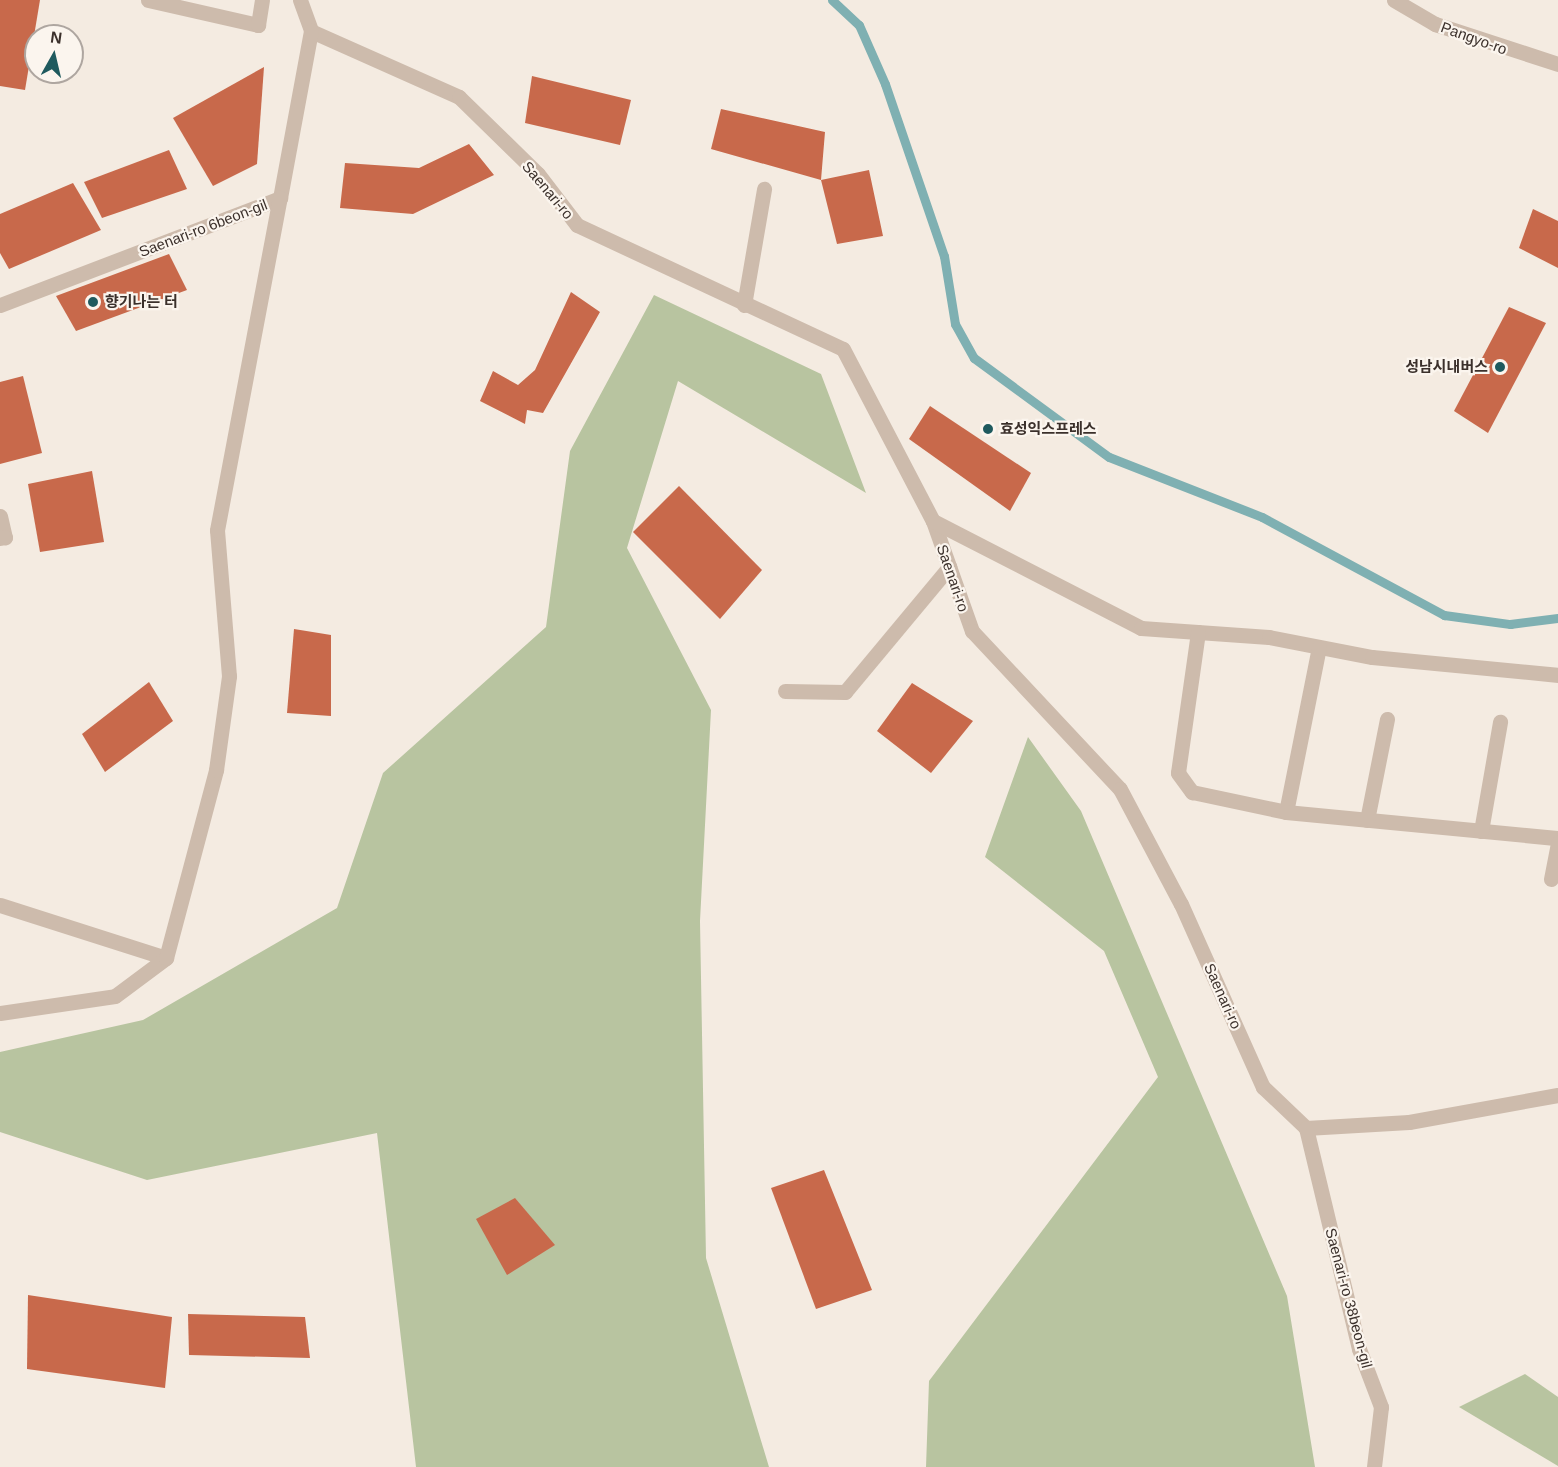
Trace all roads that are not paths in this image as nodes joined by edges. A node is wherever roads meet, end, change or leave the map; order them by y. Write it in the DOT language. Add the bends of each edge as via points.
graph roads {
  1 [pos="148,0"];
  2 [pos="262,0"];
  3 [pos="300,0"];
  4 [pos="1394,0"];
  5 [pos="311,31"];
  6 [pos="1558,64"];
  7 [pos="764,189"];
  8 [pos="280,198"];
  9 [pos="0,305"];
  10 [pos="744,305"];
  11 [pos="0,516"];
  12 [pos="933,521"];
  13 [pos="0,538"];
  14 [pos="949,567"];
  15 [pos="1198,632"];
  16 [pos="1319,647"];
  17 [pos="1558,675"];
  18 [pos="784,691"];
  19 [pos="1387,719"];
  20 [pos="1500,722"];
  21 [pos="1286,813"];
  22 [pos="1367,820"];
  23 [pos="1481,831"];
  24 [pos="1558,838"];
  25 [pos="1558,843"];
  26 [pos="1551,879"];
  27 [pos="0,905"];
  28 [pos="166,958"];
  29 [pos="0,1013"];
  30 [pos="1558,1095"];
  31 [pos="1306,1128"];
  32 [pos="1374,1467"];
  1 -- 2 [label="street" via="258,25"];
  3 -- 5 [label="street"];
  4 -- 6 [label="street, Pangyo-ro" via="1445,28"];
  5 -- 8 [label="street, Saenari-ro 6beon-gil"];
  5 -- 10 [label="street, Saenari-ro" via="459,97 538,174 577,225"];
  7 -- 10 [label="street"];
  8 -- 9 [label="street, Saenari-ro 6beon-gil"];
  8 -- 28 [label="street" via="217,530 229,676 216,770"];
  10 -- 12 [label="street, Saenari-ro" via="843,349"];
  11 -- 13 [label="street" via="5,537"];
  12 -- 14 [label="street, Saenari-ro"];
  12 -- 15 [label="street" via="1141,628"];
  14 -- 18 [label="street" via="845,692"];
  14 -- 31 [label="street, Saenari-ro" via="972,631 1120,789 1181,904 1263,1087"];
  15 -- 16 [label="street"];
  15 -- 21 [label="street" via="1178,773 1192,792"];
  16 -- 17 [label="street" via="1372,657"];
  16 -- 21 [label="street"];
  19 -- 22 [label="street"];
  20 -- 23 [label="street"];
  21 -- 22 [label="street"];
  22 -- 23 [label="street"];
  23 -- 24 [label="street"];
  25 -- 26 [label="street"];
  27 -- 28 [label="street"];
  28 -- 29 [label="street" via="115,996"];
  30 -- 31 [label="street" via="1409,1122"];
  31 -- 32 [label="street, Saenari-ro 38beon-gil" via="1359,1349 1381,1407"];
}
